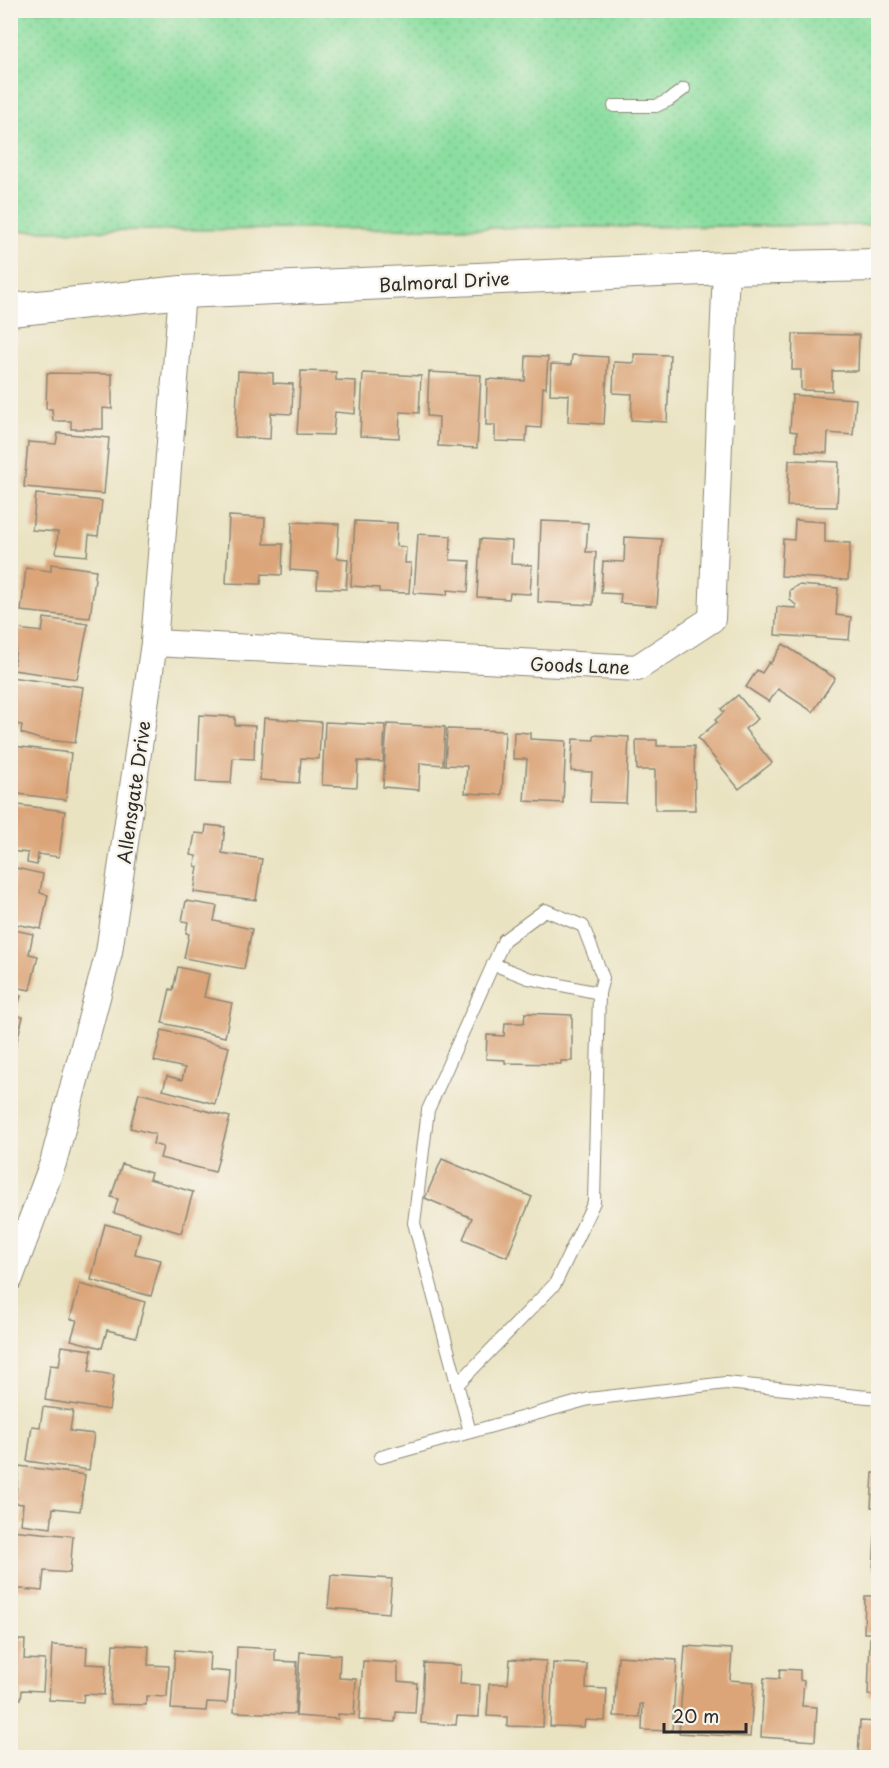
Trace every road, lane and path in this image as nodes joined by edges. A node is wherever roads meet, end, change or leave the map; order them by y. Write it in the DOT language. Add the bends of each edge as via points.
graph roads {
  1 [pos="684,89"];
  2 [pos="614,106"];
  3 [pos="879,265"];
  4 [pos="726,268"];
  5 [pos="182,292"];
  6 [pos="10,310"];
  7 [pos="154,643"];
  8 [pos="494,964"];
  9 [pos="599,993"];
  10 [pos="10,1278"];
  11 [pos="457,1385"];
  12 [pos="879,1398"];
  13 [pos="470,1432"];
  14 [pos="381,1457"];
  1 -- 2 [label="lane" via="656,106"];
  3 -- 4 [label="street, Balmoral Drive"];
  4 -- 5 [label="street, Balmoral Drive"];
  4 -- 7 [label="street, Goods Lane" via="712,619 637,668"];
  5 -- 6 [label="street, Balmoral Drive"];
  5 -- 7 [label="street, Allensgate Drive"];
  7 -- 10 [label="street, Allensgate Drive" via="109,952 53,1163"];
  8 -- 9 [label="lane" via="528,978"];
  8 -- 9 [label="lane" via="504,940 545,910 583,926 603,978"];
  8 -- 11 [label="lane" via="428,1110 414,1223"];
  9 -- 11 [label="lane" via="594,1202 555,1284"];
  11 -- 13 [label="lane"];
  12 -- 13 [label="lane" via="726,1383 589,1399"];
  13 -- 14 [label="lane"];
}
